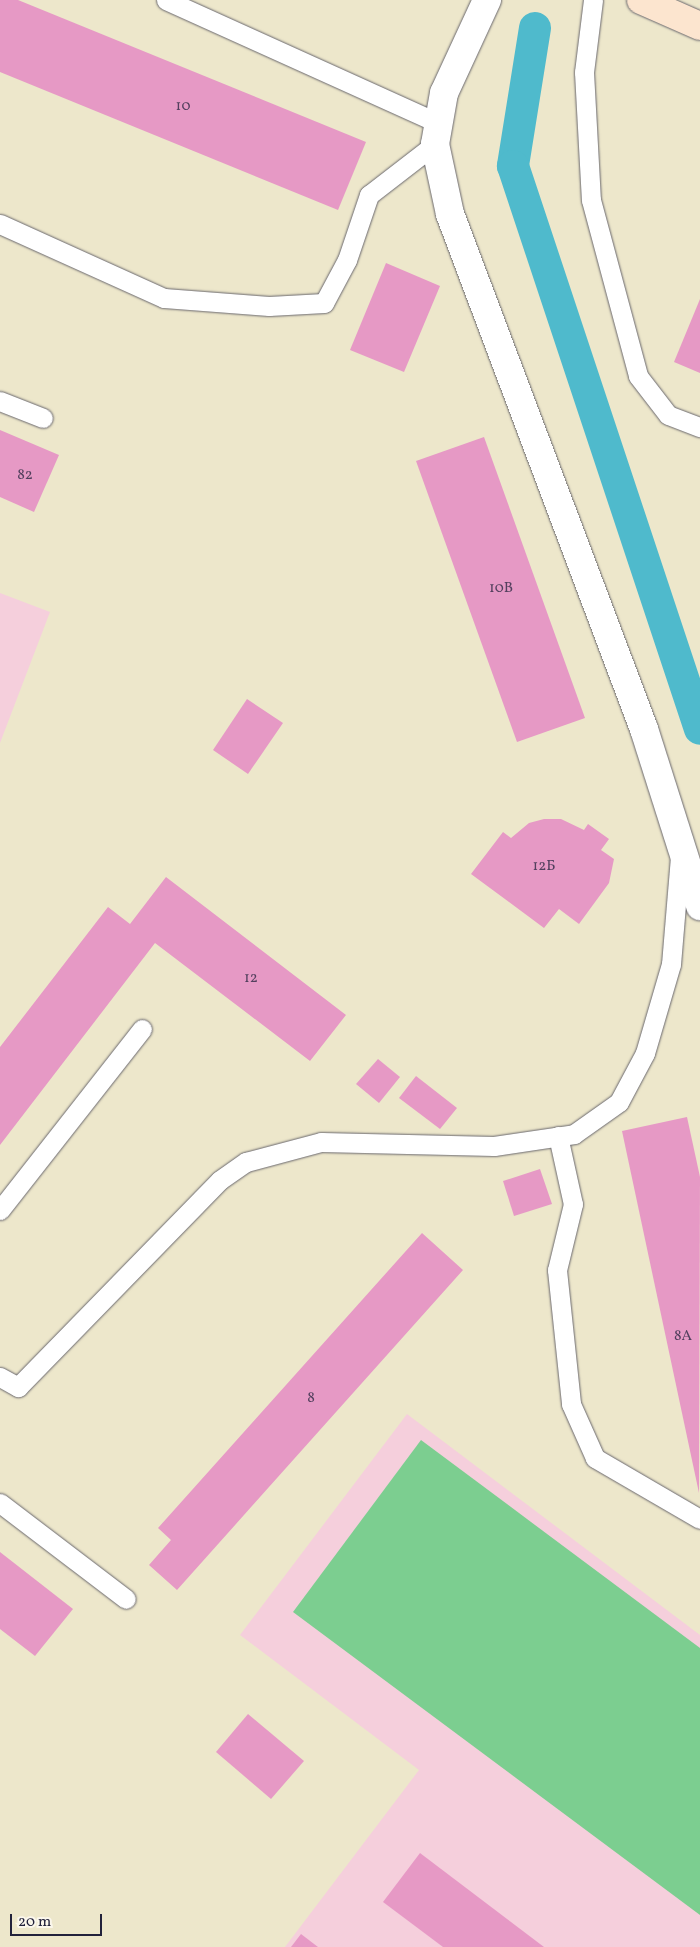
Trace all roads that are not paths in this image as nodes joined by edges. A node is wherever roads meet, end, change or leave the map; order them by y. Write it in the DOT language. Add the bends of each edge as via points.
graph roads {
  1 [pos="166,0"];
  2 [pos="487,0"];
  3 [pos="594,0"];
  4 [pos="641,0"];
  5 [pos="700,26"];
  6 [pos="437,134"];
  7 [pos="0,224"];
  8 [pos="0,401"];
  9 [pos="43,418"];
  10 [pos="700,427"];
  11 [pos="681,846"];
  12 [pos="700,906"];
  13 [pos="142,1029"];
  14 [pos="558,1136"];
  15 [pos="0,1210"];
  16 [pos="0,1377"];
  17 [pos="0,1503"];
  18 [pos="700,1519"];
  19 [pos="126,1599"];
  1 -- 6 [label="lane"];
  2 -- 6 [label="street" via="444,93"];
  3 -- 10 [label="lane" via="584,72 591,200 638,376 668,415"];
  4 -- 5 [label="main road"];
  6 -- 7 [label="lane" via="368,195 347,260 324,303 268,306 164,298"];
  6 -- 11 [label="street" via="450,214 644,729"];
  8 -- 9 [label="lane"];
  11 -- 12 [label="street"];
  11 -- 14 [label="lane" via="671,964 645,1053 619,1102 574,1134"];
  13 -- 15 [label="lane"];
  14 -- 16 [label="lane" via="494,1146 321,1142 246,1162 220,1180 18,1387"];
  14 -- 18 [label="lane" via="572,1204 557,1270 571,1404 596,1458"];
  17 -- 19 [label="lane"];
}
